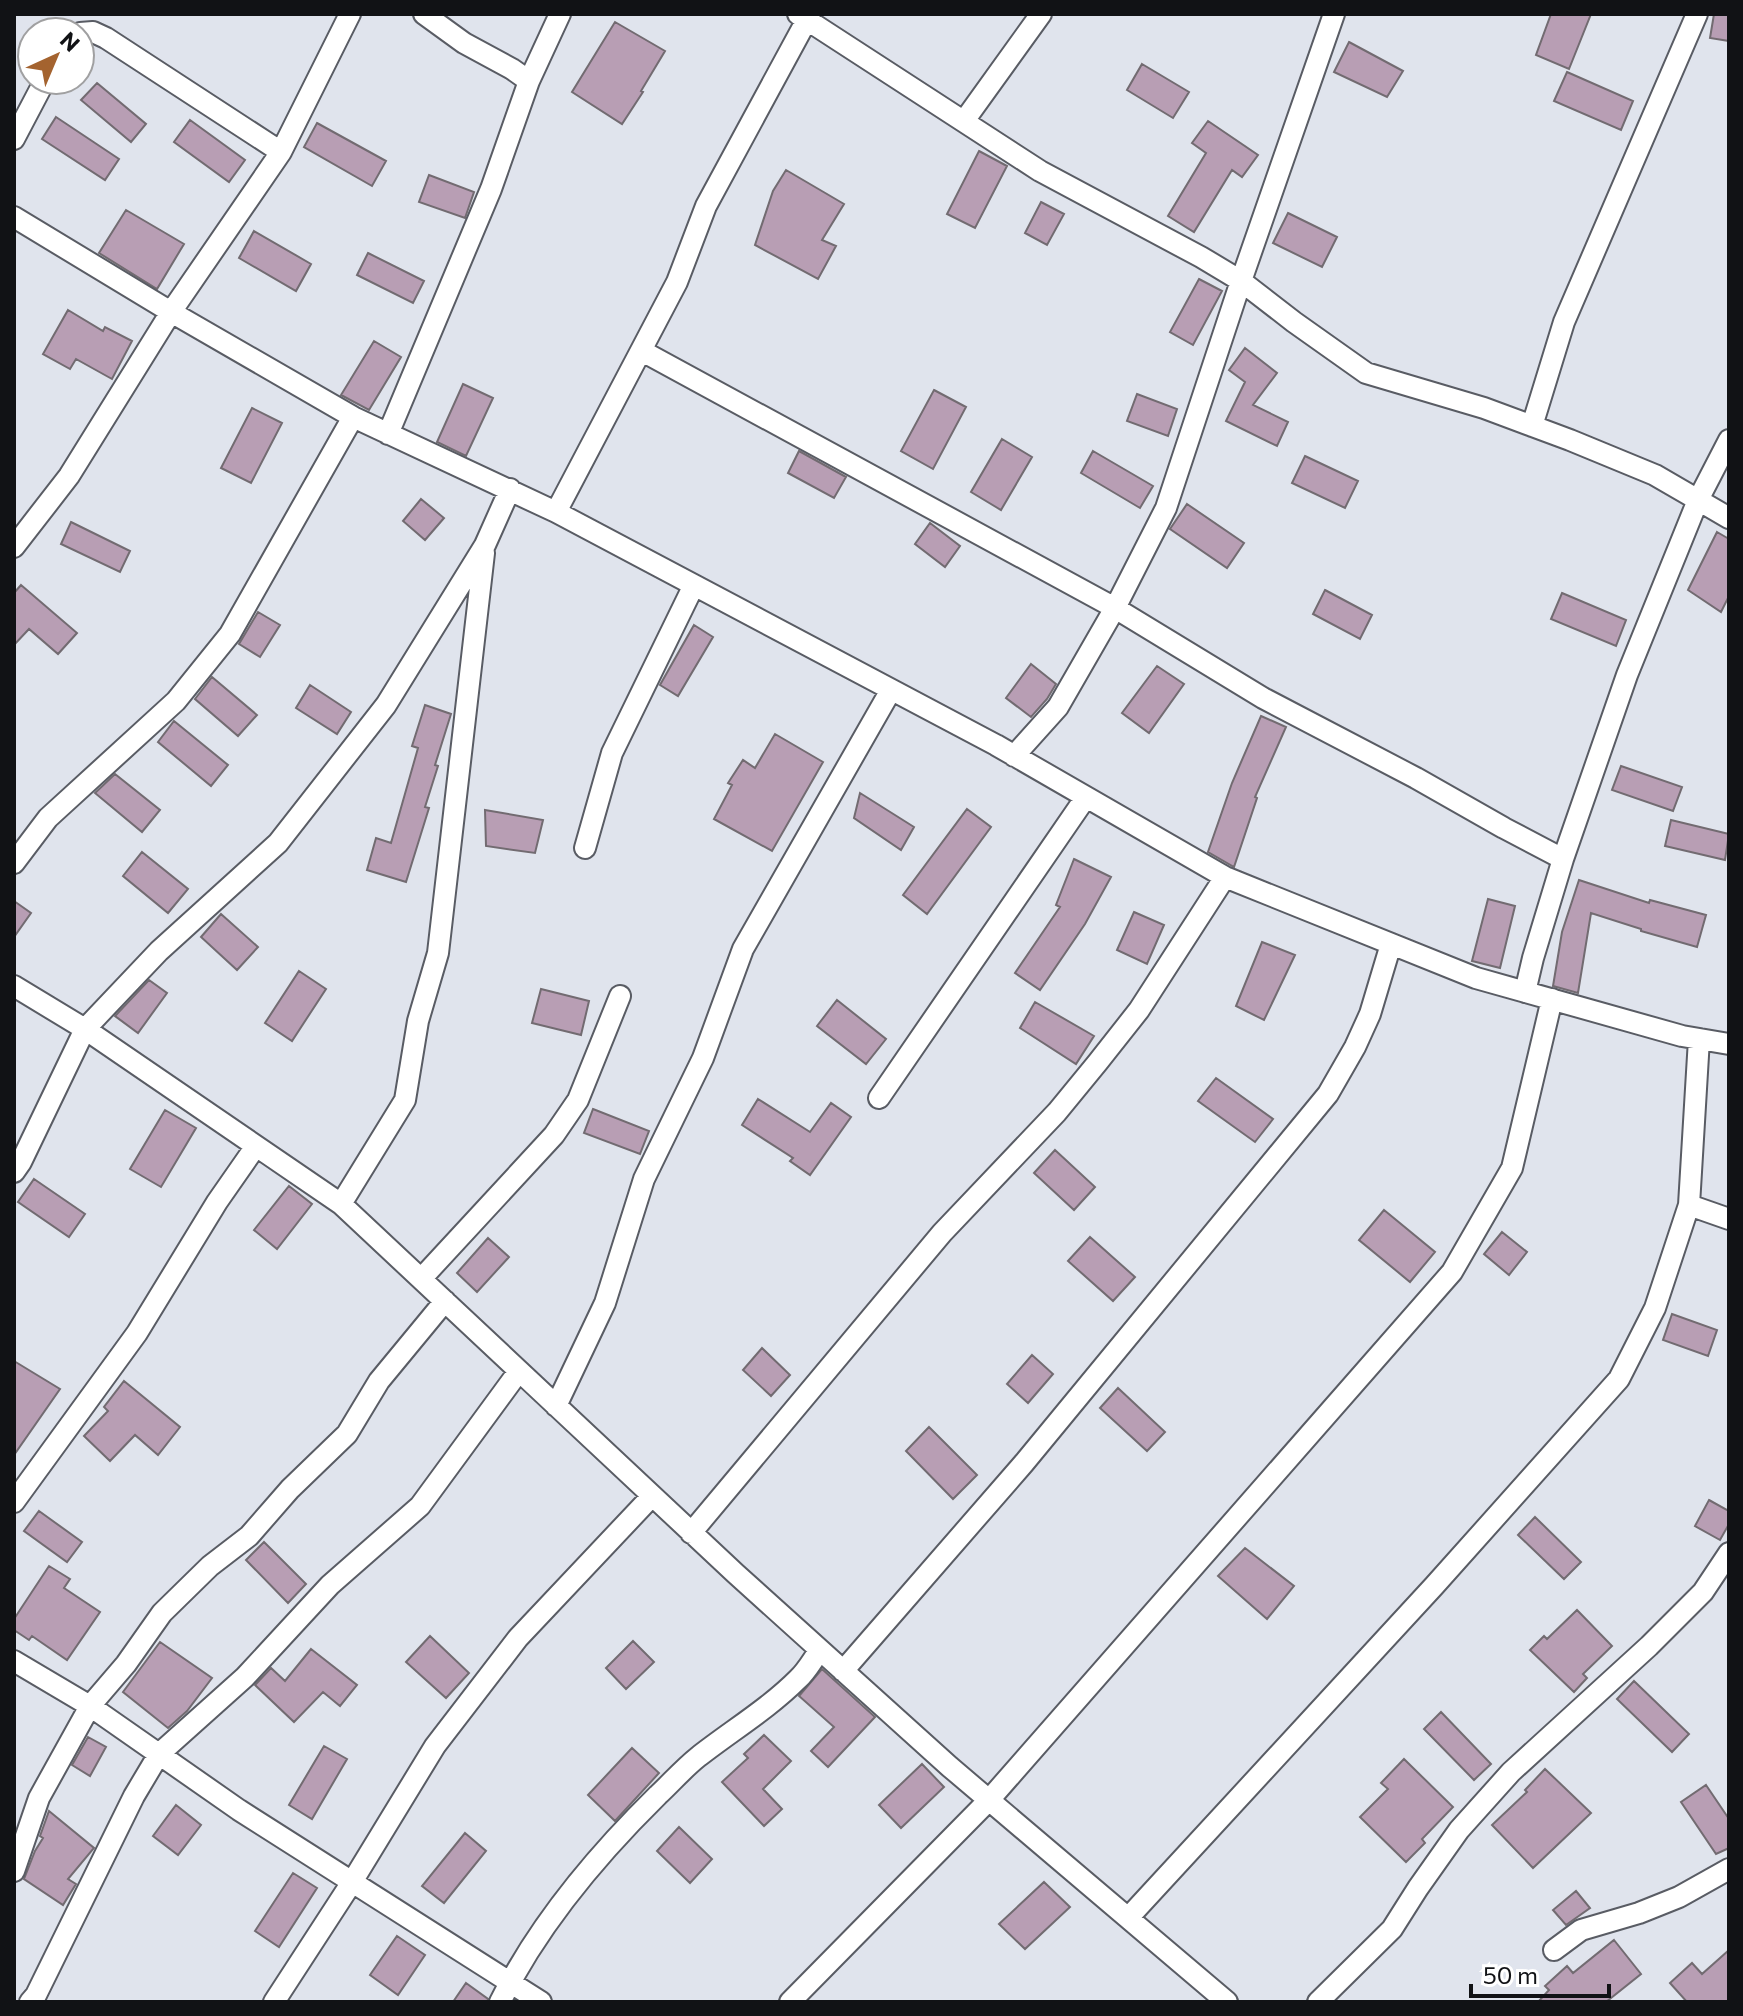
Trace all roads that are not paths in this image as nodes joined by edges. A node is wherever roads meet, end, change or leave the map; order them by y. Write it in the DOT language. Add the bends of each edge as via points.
graph roads {
  1 [pos="350,14"];
  2 [pos="424,14"];
  3 [pos="560,14"];
  4 [pos="1041,14"];
  5 [pos="1334,14"];
  6 [pos="1697,14"];
  7 [pos="805,16"];
  8 [pos="96,33"];
  9 [pos="529,81"];
  10 [pos="37,96"];
  11 [pos="964,121"];
  12 [pos="14,139"];
  13 [pos="281,152"];
  14 [pos="14,217"];
  15 [pos="1241,281"];
  16 [pos="171,312"];
  17 [pos="642,351"];
  18 [pos="353,417"];
  19 [pos="1532,426"];
  20 [pos="388,434"];
  21 [pos="1729,440"];
  22 [pos="510,489"];
  23 [pos="1698,500"];
  24 [pos="556,512"];
  25 [pos="1729,518"];
  26 [pos="485,545"];
  27 [pos="14,547"];
  28 [pos="694,585"];
  29 [pos="1115,608"];
  30 [pos="891,690"];
  31 [pos="1014,756"];
  32 [pos="1086,797"];
  33 [pos="585,848"];
  34 [pos="1563,859"];
  35 [pos="14,863"];
  36 [pos="1225,877"];
  37 [pos="1391,944"];
  38 [pos="14,986"];
  39 [pos="1525,992"];
  40 [pos="620,996"];
  41 [pos="1552,999"];
  42 [pos="85,1029"];
  43 [pos="1699,1039"];
  44 [pos="1729,1044"];
  45 [pos="879,1098"];
  46 [pos="256,1146"];
  47 [pos="14,1172"];
  48 [pos="341,1204"];
  49 [pos="1689,1205"];
  50 [pos="1729,1219"];
  51 [pos="421,1279"];
  52 [pos="445,1301"];
  53 [pos="519,1371"];
  54 [pos="556,1406"];
  55 [pos="652,1496"];
  56 [pos="14,1502"];
  57 [pos="691,1533"];
  58 [pos="1729,1553"];
  59 [pos="820,1650"];
  60 [pos="14,1661"];
  61 [pos="843,1671"];
  62 [pos="90,1706"];
  63 [pos="159,1754"];
  64 [pos="989,1800"];
  65 [pos="1729,1869"];
  66 [pos="14,1871"];
  67 [pos="352,1882"];
  68 [pos="1128,1918"];
  69 [pos="1554,1950"];
  70 [pos="509,1982"];
  71 [pos="30,2002"];
  72 [pos="274,2002"];
  73 [pos="500,2002"];
  74 [pos="541,2002"];
  75 [pos="790,2002"];
  76 [pos="1227,2002"];
  77 [pos="1318,2002"];
  1 -- 13 [label="street"];
  2 -- 9 [label="street"];
  3 -- 9 [label="street"];
  4 -- 11 [label="street"];
  5 -- 15 [label="street"];
  6 -- 19 [label="street" via="1564,322"];
  7 -- 11 [label="street"];
  7 -- 17 [label="street" via="706,206 677,282"];
  8 -- 13 [label="street"];
  9 -- 20 [label="street" via="491,189"];
  10 -- 12 [label="street"];
  11 -- 15 [label="street" via="1040,171"];
  13 -- 16 [label="street"];
  14 -- 16 [label="street"];
  15 -- 19 [label="street" via="1366,373"];
  15 -- 29 [label="street" via="1166,508"];
  16 -- 18 [label="street"];
  16 -- 27 [label="street" via="69,476"];
  17 -- 24 [label="street"];
  17 -- 29 [label="street"];
  18 -- 20 [label="street"];
  18 -- 35 [label="street" via="230,634 176,701 48,818"];
  19 -- 23 [label="street" via="1655,475"];
  20 -- 22 [label="street"];
  21 -- 23 [label="street"];
  22 -- 24 [label="street"];
  22 -- 26 [label="street"];
  23 -- 25 [label="street"];
  23 -- 34 [label="street" via="1627,675"];
  24 -- 28 [label="street"];
  26 -- 42 [label="street" via="386,705 278,843 159,951"];
  26 -- 48 [label="street" via="438,953 418,1021 405,1100"];
  28 -- 30 [label="street"];
  28 -- 33 [label="street" via="612,753"];
  29 -- 31 [label="street" via="1058,707"];
  29 -- 34 [label="street" via="1263,698"];
  30 -- 31 [label="street"];
  30 -- 54 [label="street" via="743,949 703,1058 644,1179 605,1303"];
  31 -- 32 [label="street"];
  32 -- 36 [label="street"];
  32 -- 45 [label="street"];
  34 -- 39 [label="street"];
  36 -- 37 [label="street"];
  36 -- 57 [label="street" via="1139,1010 1098,1062 942,1233"];
  37 -- 39 [label="street"];
  37 -- 61 [label="street" via="1370,1014 1328,1094 1024,1463"];
  38 -- 42 [label="street"];
  39 -- 41 [label="street"];
  40 -- 51 [label="street" via="578,1100 562,1124"];
  41 -- 43 [label="street"];
  41 -- 64 [label="street" via="1512,1168 1452,1272"];
  42 -- 46 [label="street"];
  42 -- 47 [label="street"];
  43 -- 44 [label="street"];
  43 -- 49 [label="street"];
  46 -- 48 [label="street"];
  46 -- 56 [label="street" via="137,1333"];
  48 -- 51 [label="street"];
  49 -- 50 [label="street"];
  49 -- 68 [label="street" via="1655,1308 1619,1379"];
  51 -- 52 [label="street"];
  52 -- 53 [label="street"];
  52 -- 62 [label="street" via="379,1381 347,1434 249,1536 162,1613"];
  53 -- 54 [label="street"];
  53 -- 63 [label="street" via="420,1506 330,1585 245,1677"];
  54 -- 55 [label="street"];
  55 -- 57 [label="street"];
  55 -- 67 [label="street" via="518,1638 435,1746"];
  57 -- 59 [label="street"];
  58 -- 77 [label="street" via="1703,1592 1511,1772 1459,1830 1392,1929"];
  59 -- 61 [label="street"];
  59 -- 70 [label="street" via="784,1693 696,1759 627,1825"];
  60 -- 62 [label="street"];
  61 -- 64 [label="street"];
  62 -- 63 [label="street"];
  62 -- 66 [label="street" via="39,1798"];
  63 -- 67 [label="street"];
  63 -- 71 [label="street"];
  64 -- 68 [label="street"];
  64 -- 75 [label="street"];
  65 -- 69 [label="street" via="1679,1897 1581,1930"];
  67 -- 70 [label="street"];
  67 -- 72 [label="street"];
  68 -- 76 [label="street"];
  70 -- 73 [label="street"];
  70 -- 74 [label="street"];
}
